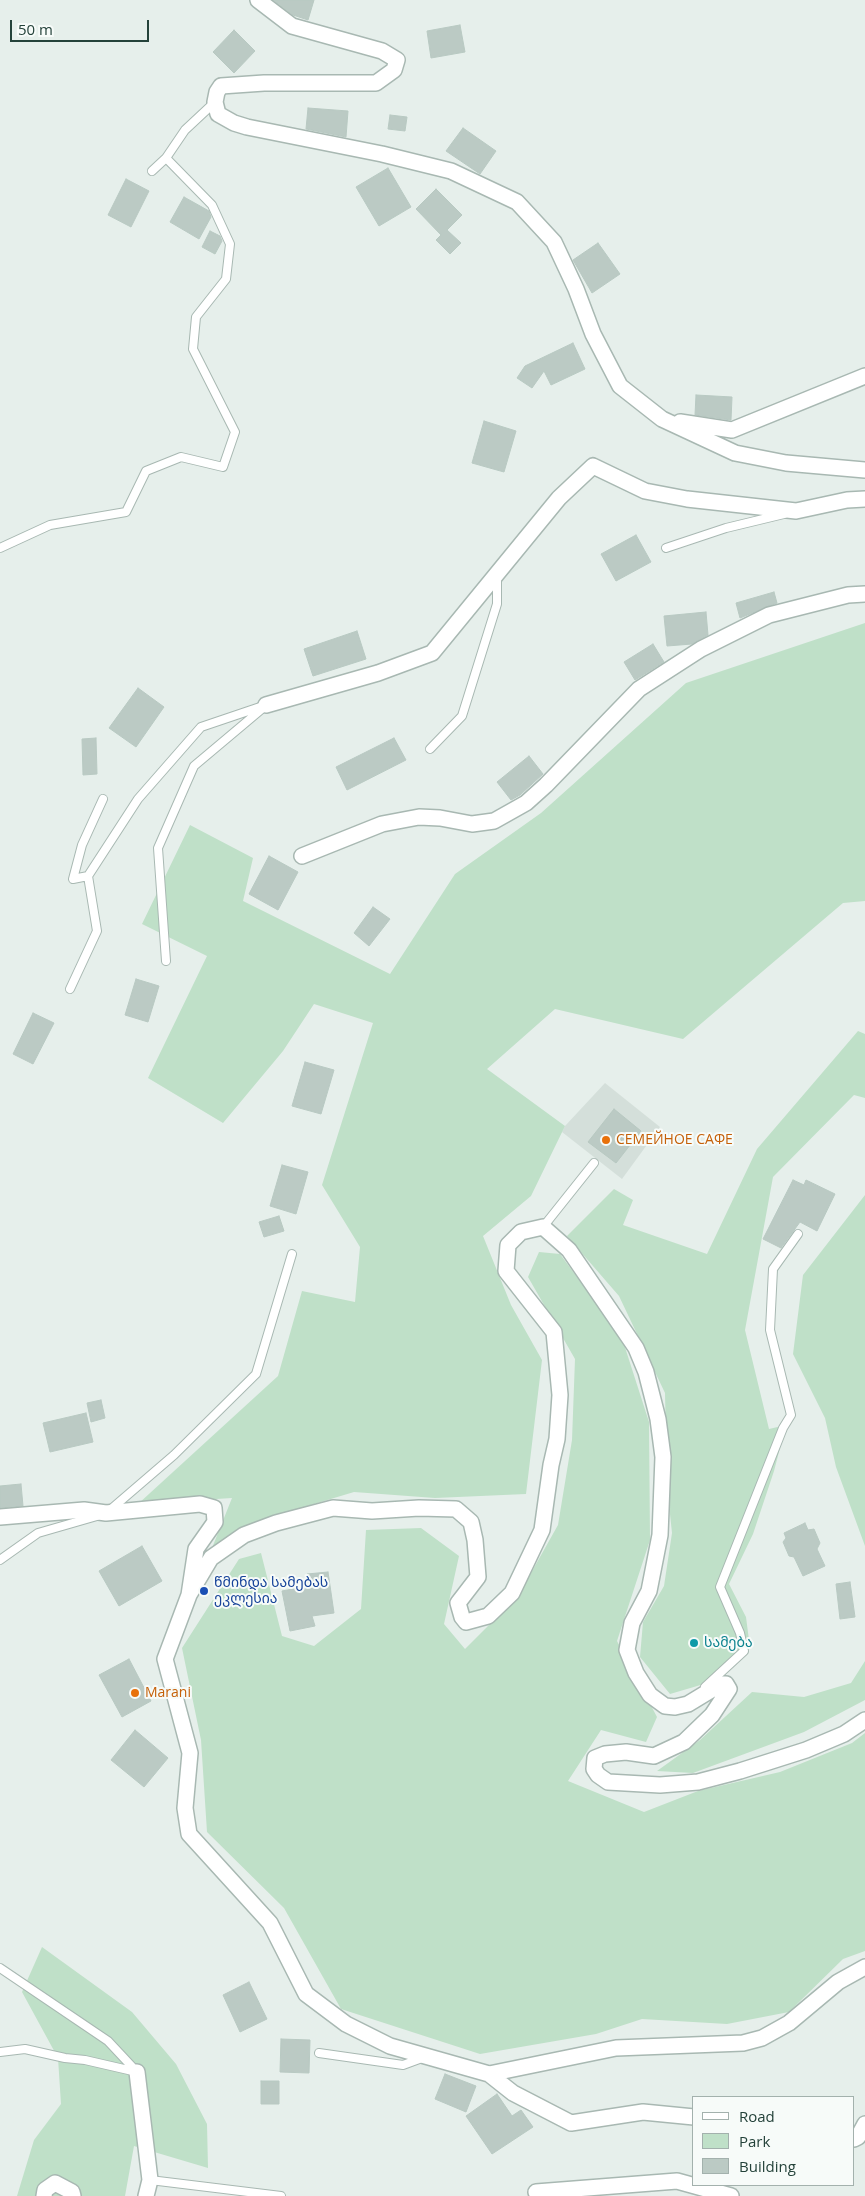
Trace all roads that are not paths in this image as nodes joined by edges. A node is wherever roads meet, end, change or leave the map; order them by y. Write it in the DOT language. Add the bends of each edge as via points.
graph roads {
  1 [pos="258,0"];
  2 [pos="215,102"];
  3 [pos="166,158"];
  4 [pos="152,171"];
  5 [pos="865,376"];
  6 [pos="662,419"];
  7 [pos="865,470"];
  8 [pos="865,499"];
  9 [pos="796,511"];
  10 [pos="0,548"];
  11 [pos="666,548"];
  12 [pos="497,574"];
  13 [pos="865,594"];
  14 [pos="266,705"];
  15 [pos="430,749"];
  16 [pos="103,799"];
  17 [pos="302,856"];
  18 [pos="88,876"];
  19 [pos="166,961"];
  20 [pos="70,990"];
  21 [pos="594,1163"];
  22 [pos="543,1227"];
  23 [pos="798,1234"];
  24 [pos="292,1254"];
  25 [pos="106,1513"];
  26 [pos="0,1517"];
  27 [pos="0,1560"];
  28 [pos="189,1595"];
  29 [pos="688,1704"];
  30 [pos="865,1720"];
  31 [pos="865,1967"];
  32 [pos="0,1968"];
  33 [pos="0,2052"];
  34 [pos="319,2054"];
  35 [pos="426,2056"];
  36 [pos="137,2072"];
  37 [pos="490,2074"];
  38 [pos="692,2117"];
  39 [pos="865,2124"];
  40 [pos="855,2138"];
  41 [pos="150,2180"];
  42 [pos="692,2185"];
  43 [pos="695,2186"];
  44 [pos="536,2192"];
  45 [pos="44,2196"];
  46 [pos="73,2196"];
  47 [pos="146,2196"];
  48 [pos="281,2196"];
  49 [pos="730,2196"];
  1 -- 2 [label="street" via="292,26 382,51 397,60 394,70 376,83 221,86"];
  2 -- 3 [label="lane" via="185,130"];
  2 -- 6 [label="street" via="218,114 248,128 451,171 517,202 554,242 593,334 620,386"];
  3 -- 4 [label="lane"];
  3 -- 10 [label="lane" via="212,205 230,244 226,279 196,317 193,349 235,432 223,468 181,457 146,471 126,512 50,525"];
  5 -- 6 [label="street" via="732,430"];
  6 -- 7 [label="street" via="735,452 786,463"];
  8 -- 9 [label="street"];
  9 -- 11 [label="lane" via="726,528"];
  9 -- 12 [label="street" via="645,491 593,466 560,498"];
  12 -- 14 [label="street" via="432,653 378,673"];
  12 -- 15 [label="lane" via="497,604 462,716"];
  13 -- 17 [label="street" via="848,595 769,615 701,649 639,689 546,785 526,803 494,821 472,824 419,817 382,824"];
  14 -- 18 [label="lane" via="201,727 138,799"];
  14 -- 19 [label="lane" via="194,766 158,848"];
  16 -- 18 [label="lane" via="82,845 73,879"];
  18 -- 20 [label="lane" via="97,931"];
  21 -- 22 [label="lane"];
  22 -- 28 [label="street" via="521,1232 508,1245 506,1271 554,1332 560,1395 557,1439 542,1530 512,1593 488,1616 466,1622 462,1617 458,1603 478,1577 471,1522 456,1509 372,1511 333,1508 244,1535 212,1558"];
  22 -- 29 [label="street" via="569,1250 636,1348 646,1372 658,1419 663,1457 660,1534 649,1591 632,1623 627,1650 650,1695 665,1706"];
  23 -- 29 [label="lane" via="773,1270 770,1330 791,1415 720,1587 740,1633 744,1651"];
  24 -- 25 [label="lane" via="256,1374 174,1455"];
  25 -- 26 [label="street" via="84,1510"];
  25 -- 27 [label="lane" via="38,1533"];
  25 -- 28 [label="street" via="200,1504 214,1508 215,1522 196,1549"];
  28 -- 35 [label="street" via="165,1659 190,1753 185,1808 189,1834 270,1923 306,1994 346,2024 390,2046"];
  29 -- 30 [label="street" via="721,1684 728,1686 728,1694 712,1715 684,1742 654,1756 626,1752 605,1754 595,1758 594,1769 608,1782 660,1785 698,1782 806,1750 844,1734"];
  31 -- 37 [label="street" via="838,1982 789,2023 762,2038 743,2043 616,2048"];
  32 -- 36 [label="lane" via="108,2041"];
  33 -- 36 [label="lane" via="25,2049"];
  34 -- 35 [label="lane" via="403,2065"];
  35 -- 37 [label="street"];
  36 -- 41 [label="street"];
  37 -- 38 [label="street" via="513,2093 571,2123 644,2112"];
  39 -- 40 [label="street"];
  41 -- 47 [label="street"];
  41 -- 48 [label="lane"];
  42 -- 44 [label="street" via="677,2181"];
  43 -- 49 [label="street"];
  45 -- 46 [label="street" via="45,2190 55,2183 72,2192"];
}
